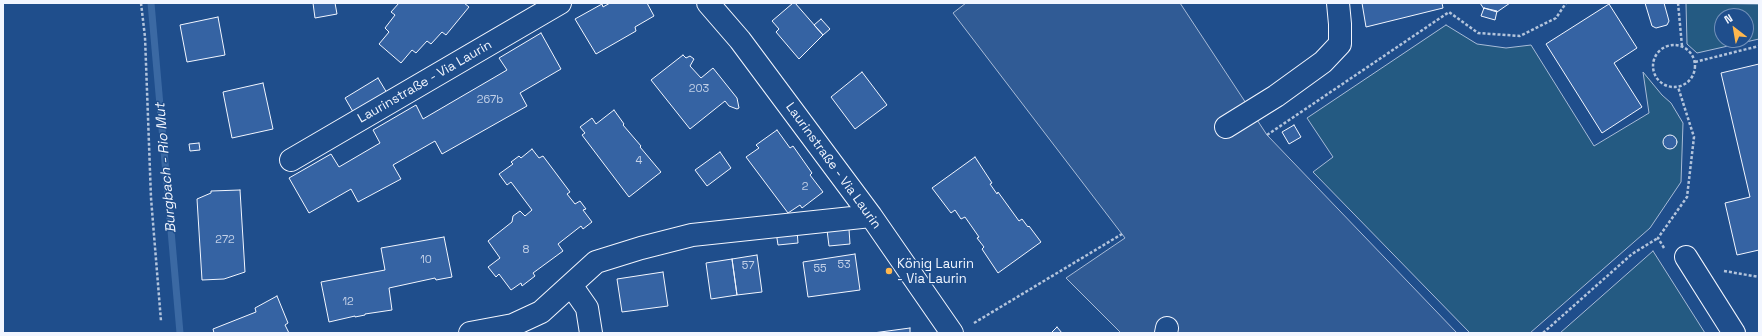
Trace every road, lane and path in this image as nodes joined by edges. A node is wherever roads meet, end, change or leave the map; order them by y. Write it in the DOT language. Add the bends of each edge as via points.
graph roads {
  1 [pos="141,3"];
  2 [pos="560,3"];
  3 [pos="708,3"];
  4 [pos="1338,3"];
  5 [pos="1566,3"];
  6 [pos="1678,3"];
  7 [pos="1682,46"];
  8 [pos="1759,46"];
  9 [pos="1695,62"];
  10 [pos="1678,87"];
  11 [pos="1226,127"];
  12 [pos="1267,135"];
  13 [pos="290,160"];
  14 [pos="871,216"];
  15 [pos="1122,234"];
  16 [pos="1658,238"];
  17 [pos="1676,254"];
  18 [pos="1718,266"];
  19 [pos="1759,277"];
  20 [pos="571,285"];
  21 [pos="161,321"];
  22 [pos="972,325"];
  23 [pos="470,333"];
  24 [pos="591,333"];
  25 [pos="952,333"];
  26 [pos="1543,333"];
  27 [pos="1734,333"];
  1 -- 21 [label="path" via="145,37 151,198"];
  2 -- 13 [label="street, Laurinstraße - Via Laurin"];
  3 -- 14 [label="street, Laurinstraße - Via Laurin" via="740,40"];
  4 -- 11 [label="street" via="1340,44 1323,62 1276,96"];
  5 -- 12 [label="path" via="1556,18 1520,36 1478,33 1449,12"];
  6 -- 7 [label="path"];
  7 -- 9 [label="path" via="1690,52"];
  7 -- 10 [label="path" via="1666,46 1660,50 1653,64 1657,79 1670,87"];
  8 -- 9 [label="path"];
  9 -- 10 [label="path" via="1691,78"];
  10 -- 16 [label="path" via="1694,137 1687,197"];
  14 -- 20 [label="street" via="692,235 596,262"];
  14 -- 25 [label="street, Laurinstraße - Via Laurin"];
  15 -- 22 [label="path"];
  16 -- 17 [label="path"];
  16 -- 26 [label="path" via="1632,254"];
  17 -- 27 [label="street"];
  18 -- 19 [label="path" via="1724,271"];
  20 -- 23 [label="street" via="541,312 513,325"];
  20 -- 24 [label="street" via="587,308"];
}
